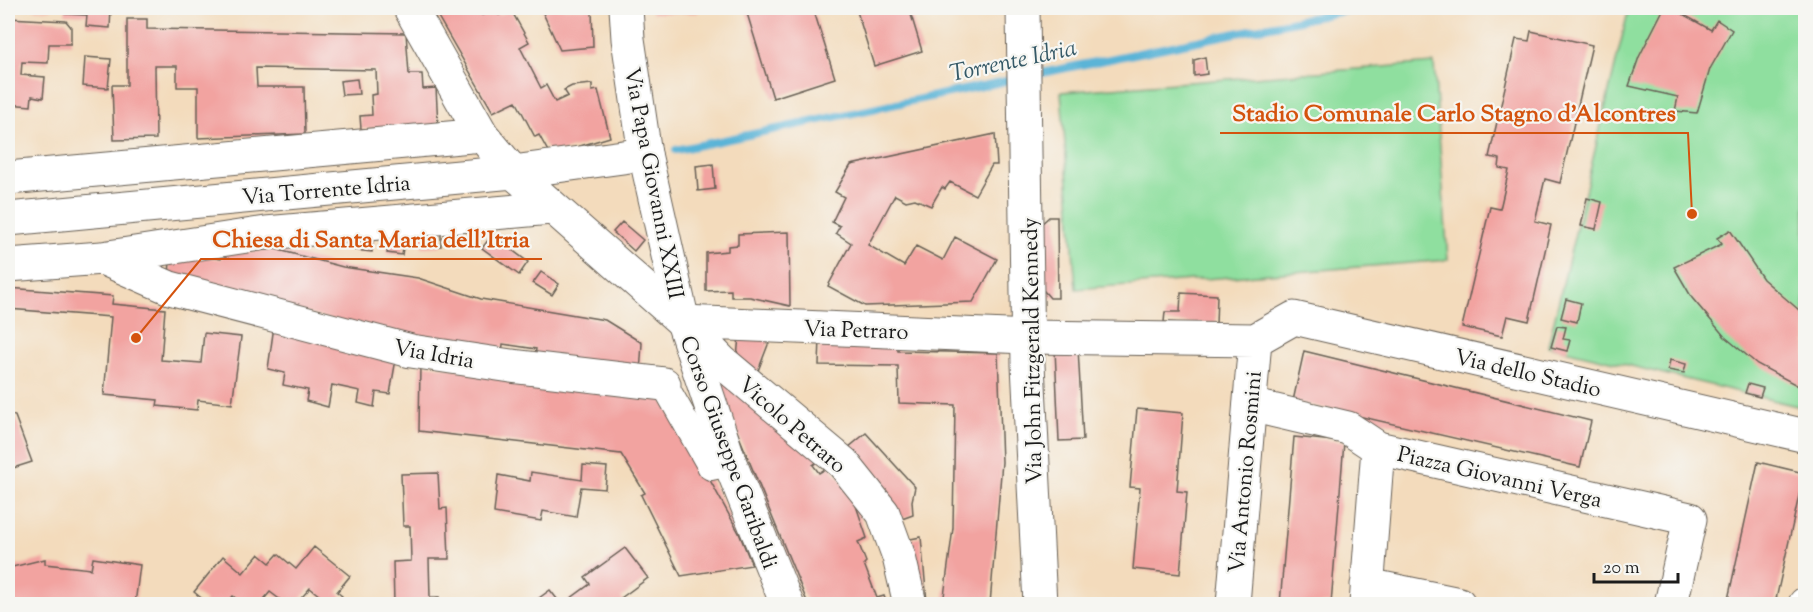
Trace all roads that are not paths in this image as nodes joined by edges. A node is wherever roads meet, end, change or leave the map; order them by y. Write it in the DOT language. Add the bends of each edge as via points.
graph roads {
  1 [pos="410,8"];
  2 [pos="626,8"];
  3 [pos="1023,8"];
  4 [pos="482,135"];
  5 [pos="645,154"];
  6 [pos="513,172"];
  7 [pos="8,178"];
  8 [pos="551,207"];
  9 [pos="8,219"];
  10 [pos="102,258"];
  11 [pos="8,265"];
  12 [pos="683,322"];
  13 [pos="1028,336"];
  14 [pos="1255,340"];
  15 [pos="664,384"];
  16 [pos="1250,405"];
  17 [pos="1806,436"];
  18 [pos="1378,448"];
  19 [pos="730,463"];
  20 [pos="1366,595"];
  21 [pos="787,604"];
  22 [pos="910,604"];
  23 [pos="1040,604"];
  24 [pos="1233,604"];
  25 [pos="1459,604"];
  26 [pos="1671,604"];
  1 -- 4 [label="street, Corso Giuseppe Garibaldi"];
  2 -- 5 [label="street, Via Papa Giovanni XXIII"];
  3 -- 13 [label="street, Via John Fitzgerald Kennedy"];
  4 -- 6 [label="street, Corso Giuseppe Garibaldi"];
  4 -- 7 [label="street, Via Torrente Idria"];
  5 -- 6 [label="street, Via Torrente Idria"];
  5 -- 12 [label="street, Via Papa Giovanni XXIII"];
  6 -- 8 [label="street, Corso Giuseppe Garibaldi"];
  6 -- 9 [label="street, Via Torrente Idria"];
  8 -- 10 [label="street" via="266,233"];
  8 -- 12 [label="street, Corso Giuseppe Garibaldi"];
  10 -- 11 [label="street"];
  10 -- 15 [label="street, Via Idria" via="170,288 411,351"];
  12 -- 13 [label="street, Via Petraro"];
  12 -- 19 [label="street, Corso Giuseppe Garibaldi"];
  12 -- 22 [label="street, Vicolo Petraro" via="722,362 843,463 883,513"];
  13 -- 14 [label="street, Via Petraro"];
  13 -- 23 [label="street, Via John Fitzgerald Kennedy"];
  14 -- 16 [label="street, Via Antonio Rosmini"];
  14 -- 17 [label="street, Via dello Stadio" via="1294,318"];
  15 -- 19 [label="street, Via Idria" via="711,467"];
  16 -- 18 [label="street" via="1348,428"];
  16 -- 24 [label="street, Via Antonio Rosmini"];
  18 -- 20 [label="street, Piazza Giovanni Verga"];
  18 -- 26 [label="street, Piazza Giovanni Verga" via="1690,519"];
  19 -- 21 [label="street, Corso Giuseppe Garibaldi"];
  20 -- 25 [label="street"];
}
